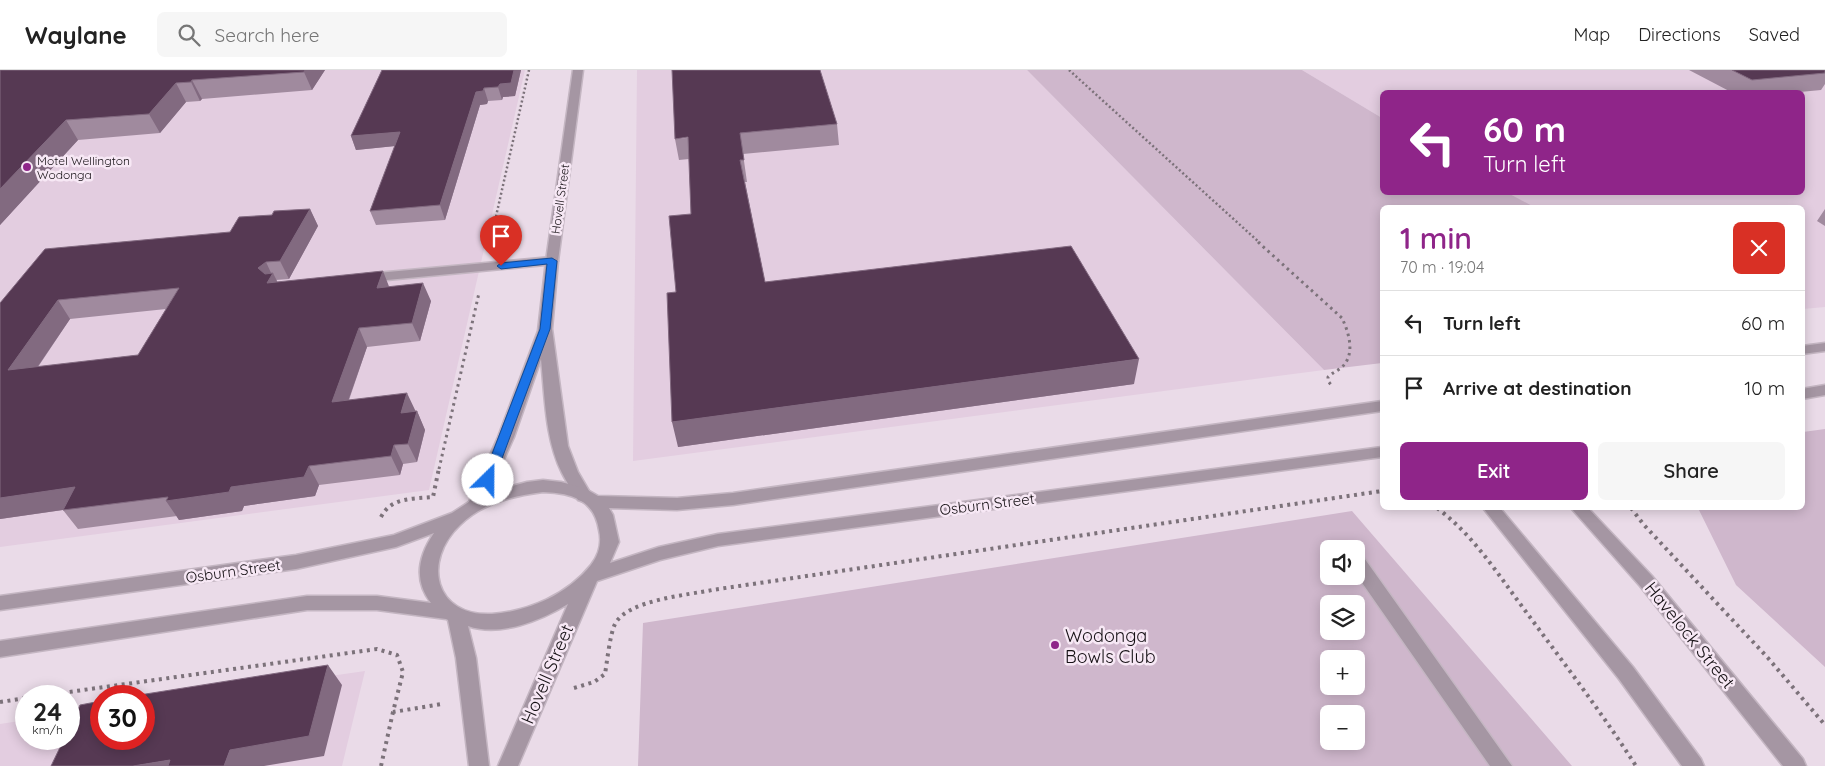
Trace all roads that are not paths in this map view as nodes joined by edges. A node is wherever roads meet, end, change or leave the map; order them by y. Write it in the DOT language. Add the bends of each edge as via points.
graph roads {
  1 [pos="578,70"];
  2 [pos="552,261"];
  3 [pos="351,279"];
  4 [pos="545,329"];
  5 [pos="1825,348"];
  6 [pos="1805,350"];
  7 [pos="1825,390"];
  8 [pos="1805,393"];
  9 [pos="1380,406"];
  10 [pos="1380,452"];
  11 [pos="590,499"];
  12 [pos="476,504"];
  13 [pos="1493,510"];
  14 [pos="1581,510"];
  15 [pos="459,515"];
  16 [pos="1365,573"];
  17 [pos="591,579"];
  18 [pos="0,603"];
  19 [pos="452,615"];
  20 [pos="0,649"];
  21 [pos="479,766"];
  22 [pos="508,766"];
  23 [pos="1502,766"];
  24 [pos="1694,766"];
  25 [pos="1796,766"];
  1 -- 2 [label="street, Hovell Street"];
  2 -- 3 [label="street"];
  2 -- 4 [label="street, Hovell Street"];
  4 -- 11 [label="street, Hovell Street" via="560,446 570,472"];
  4 -- 12 [label="street, Hovell Street" via="506,437"];
  5 -- 6 [label="street"];
  7 -- 8 [label="street"];
  9 -- 11 [label="street" via="725,500 677,504"];
  10 -- 17 [label="street, Osburn Street" via="718,540 659,554"];
  11 -- 12 [label="street" via="566,488 543,486 513,490"];
  11 -- 17 [label="street" via="603,511 612,529 610,549"];
  12 -- 15 [label="street"];
  13 -- 24 [label="street" via="1626,673"];
  14 -- 25 [label="street, Havelock Street" via="1646,581"];
  15 -- 18 [label="street, Osburn Street" via="413,536 296,562"];
  15 -- 19 [label="street" via="442,532 428,563 432,592"];
  16 -- 23 [label="street"];
  17 -- 19 [label="street" via="557,603 527,616 474,622"];
  17 -- 22 [label="street, Hovell Street"];
  19 -- 20 [label="street" via="368,603 307,604"];
  19 -- 21 [label="street" via="466,658"];
}
